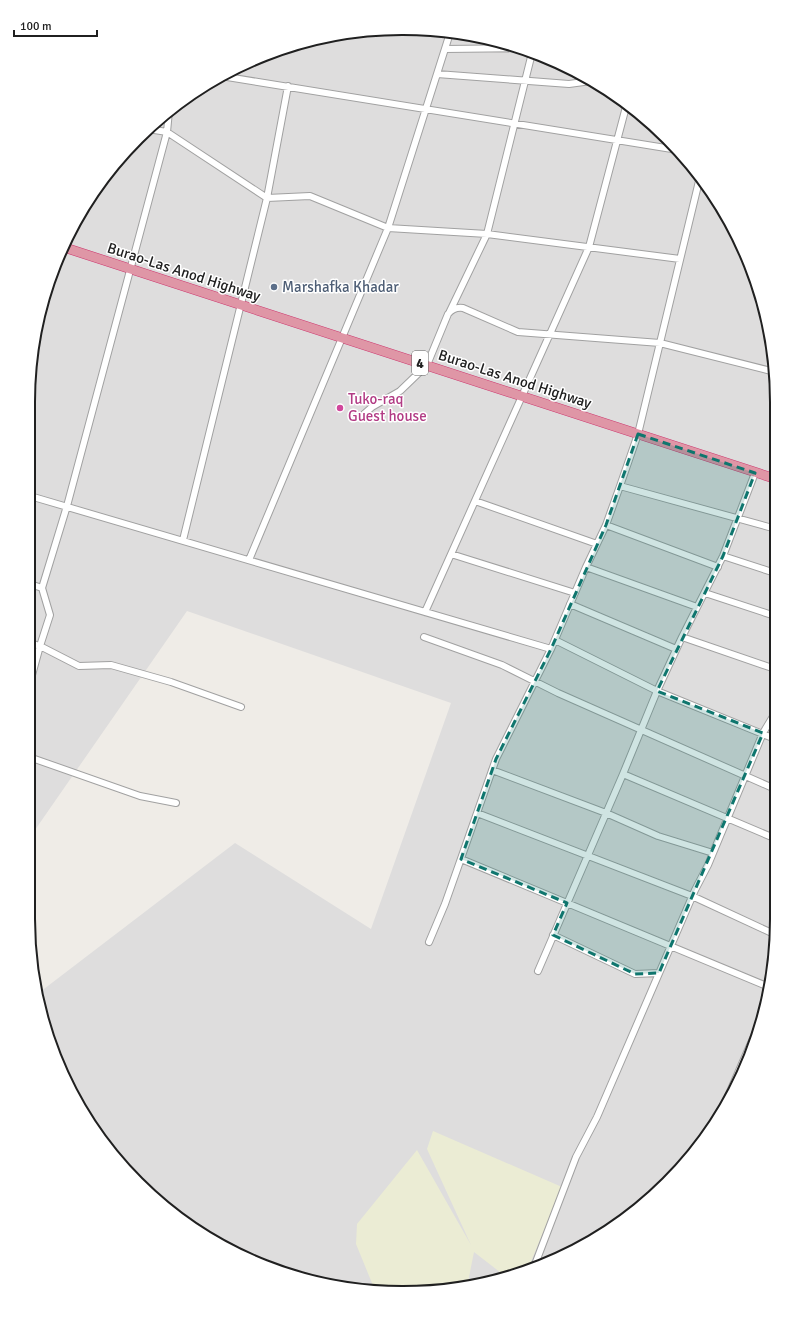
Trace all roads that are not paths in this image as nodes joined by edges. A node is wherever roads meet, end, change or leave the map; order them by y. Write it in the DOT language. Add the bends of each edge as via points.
graph roads {
  1 [pos="448,38"];
  2 [pos="499,48"];
  3 [pos="445,49"];
  4 [pos="531,58"];
  5 [pos="437,74"];
  6 [pos="231,78"];
  7 [pos="525,81"];
  8 [pos="582,82"];
  9 [pos="288,86"];
  10 [pos="426,109"];
  11 [pos="625,110"];
  12 [pos="168,120"];
  13 [pos="514,123"];
  14 [pos="156,130"];
  15 [pos="167,132"];
  16 [pos="618,140"];
  17 [pos="667,148"];
  18 [pos="698,185"];
  19 [pos="267,198"];
  20 [pos="388,228"];
  21 [pos="487,234"];
  22 [pos="589,247"];
  23 [pos="69,249"];
  24 [pos="680,259"];
  25 [pos="130,269"];
  26 [pos="240,306"];
  27 [pos="448,314"];
  28 [pos="550,335"];
  29 [pos="342,338"];
  30 [pos="660,343"];
  31 [pos="427,365"];
  32 [pos="768,370"];
  33 [pos="522,396"];
  34 [pos="364,414"];
  35 [pos="638,434"];
  36 [pos="755,473"];
  37 [pos="770,477"];
  38 [pos="620,486"];
  39 [pos="35,497"];
  40 [pos="475,501"];
  41 [pos="67,506"];
  42 [pos="737,518"];
  43 [pos="606,525"];
  44 [pos="770,527"];
  45 [pos="183,540"];
  46 [pos="597,544"];
  47 [pos="451,554"];
  48 [pos="723,556"];
  49 [pos="250,560"];
  50 [pos="586,567"];
  51 [pos="718,567"];
  52 [pos="770,571"];
  53 [pos="35,586"];
  54 [pos="42,588"];
  55 [pos="575,593"];
  56 [pos="705,593"];
  57 [pos="570,604"];
  58 [pos="697,608"];
  59 [pos="425,612"];
  60 [pos="770,614"];
  61 [pos="682,637"];
  62 [pos="424,638"];
  63 [pos="555,640"];
  64 [pos="35,644"];
  65 [pos="40,646"];
  66 [pos="551,649"];
  67 [pos="676,649"];
  68 [pos="35,664"];
  69 [pos="770,667"];
  70 [pos="535,681"];
  71 [pos="657,691"];
  72 [pos="241,707"];
  73 [pos="770,721"];
  74 [pos="641,730"];
  75 [pos="763,733"];
  76 [pos="770,736"];
  77 [pos="35,759"];
  78 [pos="492,770"];
  79 [pos="623,774"];
  80 [pos="744,777"];
  81 [pos="770,787"];
  82 [pos="176,803"];
  83 [pos="477,813"];
  84 [pos="606,813"];
  85 [pos="727,818"];
  86 [pos="770,836"];
  87 [pos="713,853"];
  88 [pos="587,855"];
  89 [pos="461,859"];
  90 [pos="692,896"];
  91 [pos="567,903"];
  92 [pos="769,932"];
  93 [pos="553,935"];
  94 [pos="429,942"];
  95 [pos="671,946"];
  96 [pos="538,971"];
  97 [pos="659,973"];
  98 [pos="764,985"];
  99 [pos="537,1260"];
  1 -- 3 [label="street"];
  2 -- 3 [label="street"];
  3 -- 5 [label="street"];
  4 -- 7 [label="street"];
  5 -- 7 [label="street"];
  5 -- 10 [label="street"];
  6 -- 9 [label="street"];
  7 -- 8 [label="street" via="569,84"];
  7 -- 13 [label="street"];
  9 -- 10 [label="street"];
  9 -- 19 [label="street"];
  10 -- 13 [label="street"];
  10 -- 20 [label="street"];
  11 -- 16 [label="street"];
  12 -- 15 [label="street"];
  13 -- 16 [label="street"];
  13 -- 21 [label="street"];
  14 -- 15 [label="street"];
  15 -- 19 [label="street"];
  15 -- 25 [label="street"];
  16 -- 17 [label="street"];
  16 -- 22 [label="street"];
  18 -- 24 [label="street"];
  19 -- 20 [label="street" via="310,196"];
  19 -- 26 [label="street"];
  20 -- 21 [label="street"];
  20 -- 29 [label="street"];
  21 -- 22 [label="street"];
  21 -- 27 [label="street"];
  22 -- 24 [label="street"];
  22 -- 28 [label="street"];
  23 -- 25 [label="highway, Burao-Las Anod Highway / 4"];
  24 -- 30 [label="street"];
  25 -- 26 [label="highway, Burao-Las Anod Highway / 4"];
  25 -- 41 [label="street"];
  26 -- 29 [label="highway, Burao-Las Anod Highway / 4"];
  26 -- 45 [label="street"];
  27 -- 28 [label="street" via="455,308 463,308 518,332"];
  27 -- 31 [label="street"];
  28 -- 30 [label="street"];
  28 -- 33 [label="street"];
  29 -- 31 [label="highway, Burao-Las Anod Highway / 4"];
  29 -- 49 [label="street"];
  30 -- 32 [label="street"];
  30 -- 35 [label="street"];
  31 -- 33 [label="highway, Burao-Las Anod Highway / 4"];
  31 -- 34 [label="street" via="400,391"];
  33 -- 35 [label="highway, Burao-Las Anod Highway / 4"];
  33 -- 40 [label="street"];
  35 -- 36 [label="highway, Burao-Las Anod Highway / 4"];
  35 -- 38 [label="street"];
  36 -- 37 [label="highway, Burao-Las Anod Highway / 4"];
  36 -- 42 [label="street"];
  38 -- 42 [label="street"];
  38 -- 43 [label="street"];
  39 -- 41 [label="street"];
  40 -- 46 [label="street"];
  40 -- 47 [label="street"];
  41 -- 45 [label="street"];
  41 -- 54 [label="street"];
  42 -- 44 [label="street"];
  42 -- 48 [label="street"];
  43 -- 46 [label="street"];
  43 -- 51 [label="street"];
  45 -- 49 [label="street"];
  46 -- 50 [label="street"];
  47 -- 55 [label="street"];
  47 -- 59 [label="street"];
  48 -- 51 [label="street"];
  48 -- 52 [label="street"];
  49 -- 59 [label="street"];
  50 -- 55 [label="street"];
  50 -- 58 [label="street"];
  51 -- 56 [label="street"];
  53 -- 54 [label="street"];
  54 -- 65 [label="street" via="50,615"];
  55 -- 57 [label="street"];
  56 -- 58 [label="street"];
  56 -- 60 [label="street"];
  57 -- 63 [label="street"];
  57 -- 67 [label="street"];
  58 -- 61 [label="street"];
  59 -- 66 [label="street"];
  61 -- 67 [label="street"];
  61 -- 69 [label="street"];
  62 -- 70 [label="street" via="502,665"];
  63 -- 66 [label="street"];
  63 -- 71 [label="street"];
  64 -- 65 [label="street"];
  65 -- 68 [label="street"];
  65 -- 72 [label="street" via="79,666 111,665 171,682"];
  66 -- 70 [label="street"];
  67 -- 71 [label="street"];
  70 -- 74 [label="street"];
  70 -- 78 [label="street"];
  71 -- 74 [label="street"];
  71 -- 75 [label="street"];
  73 -- 75 [label="street"];
  74 -- 79 [label="street"];
  74 -- 80 [label="street"];
  75 -- 76 [label="street"];
  75 -- 80 [label="street"];
  77 -- 82 [label="street" via="140,796"];
  78 -- 83 [label="street"];
  78 -- 84 [label="street"];
  79 -- 84 [label="street"];
  79 -- 85 [label="street"];
  80 -- 81 [label="street"];
  80 -- 85 [label="street"];
  83 -- 88 [label="street"];
  83 -- 89 [label="street"];
  84 -- 87 [label="street" via="658,836"];
  84 -- 88 [label="street"];
  85 -- 86 [label="street"];
  85 -- 87 [label="street"];
  87 -- 90 [label="street"];
  88 -- 90 [label="street"];
  88 -- 91 [label="street"];
  89 -- 91 [label="street"];
  89 -- 94 [label="street"];
  90 -- 92 [label="street"];
  90 -- 95 [label="street"];
  91 -- 93 [label="street"];
  91 -- 95 [label="street"];
  93 -- 96 [label="street"];
  93 -- 97 [label="street" via="635,974"];
  95 -- 97 [label="street"];
  95 -- 98 [label="street"];
  97 -- 99 [label="street" via="597,1117 576,1157"];
}
